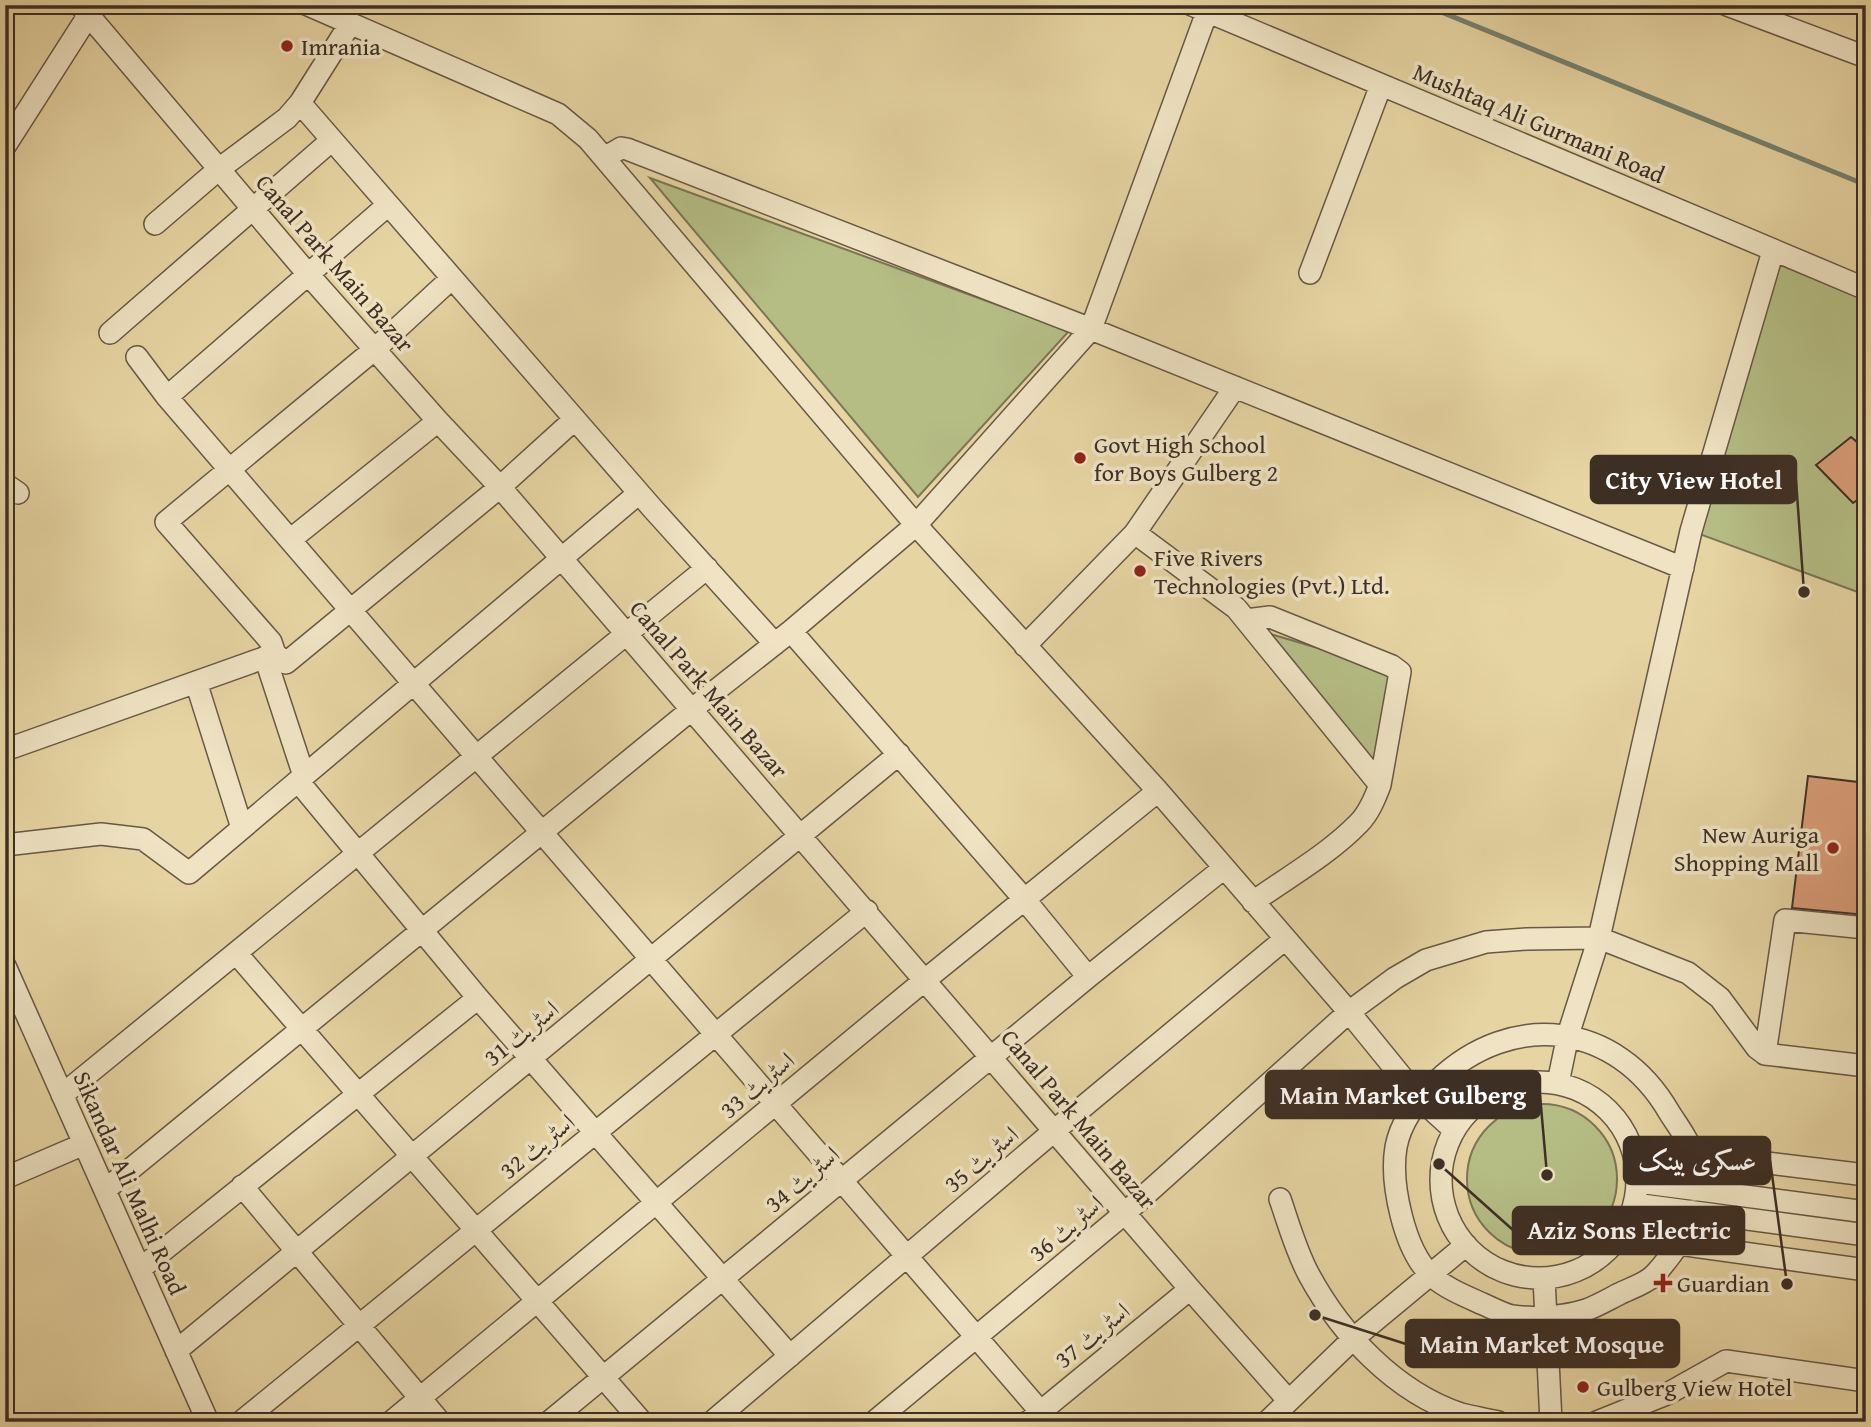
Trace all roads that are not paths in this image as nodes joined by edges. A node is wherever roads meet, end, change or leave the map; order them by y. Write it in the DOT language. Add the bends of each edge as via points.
graph roads {
  1 [pos="308,5"];
  2 [pos="1727,5"];
  3 [pos="1199,8"];
  4 [pos="88,9"];
  5 [pos="350,24"];
  6 [pos="1866,57"];
  7 [pos="1381,85"];
  8 [pos="300,103"];
  9 [pos="332,140"];
  10 [pos="5,146"];
  11 [pos="604,158"];
  12 [pos="219,169"];
  13 [pos="388,205"];
  14 [pos="251,209"];
  15 [pos="155,224"];
  16 [pos="1773,251"];
  17 [pos="307,273"];
  18 [pos="1310,273"];
  19 [pos="452,278"];
  20 [pos="1866,289"];
  21 [pos="1091,329"];
  22 [pos="110,332"];
  23 [pos="375,349"];
  24 [pos="137,357"];
  25 [pos="1235,387"];
  26 [pos="167,397"];
  27 [pos="575,419"];
  28 [pos="438,421"];
  29 [pos="229,470"];
  30 [pos="500,487"];
  31 [pos="639,492"];
  32 [pos="916,525"];
  33 [pos="1135,533"];
  34 [pos="289,540"];
  35 [pos="562,559"];
  36 [pos="707,568"];
  37 [pos="1683,568"];
  38 [pos="350,610"];
  39 [pos="1246,620"];
  40 [pos="627,635"];
  41 [pos="783,637"];
  42 [pos="1025,646"];
  43 [pos="270,656"];
  44 [pos="196,682"];
  45 [pos="414,684"];
  46 [pos="691,709"];
  47 [pos="5,750"];
  48 [pos="899,754"];
  49 [pos="477,757"];
  50 [pos="301,778"];
  51 [pos="1380,785"];
  52 [pos="1158,791"];
  53 [pos="242,828"];
  54 [pos="541,832"];
  55 [pos="802,836"];
  56 [pos="5,845"];
  57 [pos="358,854"];
  58 [pos="1224,868"];
  59 [pos="1025,900"];
  60 [pos="1253,902"];
  61 [pos="867,911"];
  62 [pos="1866,928"];
  63 [pos="422,930"];
  64 [pos="1600,938"];
  65 [pos="1285,939"];
  66 [pos="236,953"];
  67 [pos="651,960"];
  68 [pos="5,966"];
  69 [pos="1088,977"];
  70 [pos="925,980"];
  71 [pos="478,998"];
  72 [pos="1349,1012"];
  73 [pos="301,1029"];
  74 [pos="715,1034"];
  75 [pos="1568,1035"];
  76 [pos="1765,1054"];
  77 [pos="991,1057"];
  78 [pos="531,1059"];
  79 [pos="1866,1066"];
  80 [pos="1558,1083"];
  81 [pos="358,1094"];
  82 [pos="62,1095"];
  83 [pos="1419,1098"];
  84 [pos="775,1104"];
  85 [pos="1054,1130"];
  86 [pos="1454,1130"];
  87 [pos="595,1133"];
  88 [pos="84,1144"];
  89 [pos="1694,1154"];
  90 [pos="412,1157"];
  91 [pos="1866,1174"];
  92 [pos="5,1178"];
  93 [pos="842,1181"];
  94 [pos="1638,1182"];
  95 [pos="243,1186"];
  96 [pos="104,1190"];
  97 [pos="1280,1199"];
  98 [pos="1689,1201"];
  99 [pos="656,1203"];
  100 [pos="1635,1204"];
  101 [pos="1866,1212"];
  102 [pos="1125,1213"];
  103 [pos="475,1231"];
  104 [pos="1866,1235"];
  105 [pos="1679,1244"];
  106 [pos="1466,1245"];
  107 [pos="297,1251"];
  108 [pos="907,1256"];
  109 [pos="140,1269"];
  110 [pos="1866,1270"];
  111 [pos="1430,1274"];
  112 [pos="1544,1278"];
  113 [pos="722,1279"];
  114 [pos="1190,1289"];
  115 [pos="537,1301"];
  116 [pos="1546,1317"];
  117 [pos="359,1325"];
  118 [pos="976,1337"];
  119 [pos="1354,1338"];
  120 [pos="176,1351"];
  121 [pos="790,1356"];
  122 [pos="602,1378"];
  123 [pos="1866,1381"];
  124 [pos="420,1398"];
  125 [pos="1288,1400"];
  126 [pos="1034,1417"];
  127 [pos="208,1422"];
  128 [pos="242,1422"];
  129 [pos="391,1422"];
  130 [pos="440,1422"];
  131 [pos="549,1422"];
  132 [pos="642,1422"];
  133 [pos="712,1422"];
  134 [pos="874,1422"];
  135 [pos="1267,1422"];
  136 [pos="1498,1422"];
  137 [pos="1551,1422"];
  138 [pos="1597,1422"];
  1 -- 5 [label="street"];
  2 -- 6 [label="street"];
  3 -- 7 [label="street, Mushtaq Ali Gurmani Road"];
  3 -- 21 [label="street"];
  4 -- 10 [label="street"];
  4 -- 12 [label="street, Canal Park Main Bazar"];
  5 -- 8 [label="street"];
  5 -- 11 [label="street" via="558,114"];
  7 -- 16 [label="street, Mushtaq Ali Gurmani Road"];
  7 -- 18 [label="street"];
  8 -- 9 [label="street"];
  8 -- 12 [label="street"];
  9 -- 13 [label="street"];
  9 -- 14 [label="street"];
  11 -- 21 [label="street" via="627,149"];
  11 -- 32 [label="street"];
  12 -- 14 [label="street, Canal Park Main Bazar"];
  12 -- 15 [label="street"];
  13 -- 17 [label="street"];
  13 -- 19 [label="street"];
  14 -- 17 [label="street, Canal Park Main Bazar"];
  14 -- 22 [label="street"];
  16 -- 20 [label="street, Mushtaq Ali Gurmani Road"];
  16 -- 37 [label="street"];
  17 -- 23 [label="street, Canal Park Main Bazar"];
  17 -- 26 [label="street"];
  19 -- 23 [label="street"];
  19 -- 27 [label="street"];
  21 -- 25 [label="street"];
  21 -- 32 [label="street"];
  23 -- 28 [label="street, Canal Park Main Bazar"];
  23 -- 29 [label="street"];
  24 -- 26 [label="street"];
  25 -- 33 [label="street"];
  25 -- 37 [label="street"];
  26 -- 29 [label="street"];
  27 -- 30 [label="street"];
  27 -- 31 [label="street"];
  28 -- 30 [label="street, Canal Park Main Bazar"];
  28 -- 34 [label="street"];
  29 -- 34 [label="street"];
  29 -- 43 [label="street" via="166,522 271,642"];
  30 -- 35 [label="street, Canal Park Main Bazar"];
  30 -- 38 [label="street"];
  31 -- 35 [label="street"];
  31 -- 36 [label="street"];
  32 -- 41 [label="street"];
  32 -- 42 [label="street"];
  33 -- 39 [label="street" via="1227,600"];
  33 -- 42 [label="street"];
  34 -- 38 [label="street"];
  35 -- 40 [label="street, Canal Park Main Bazar"];
  35 -- 45 [label="street"];
  36 -- 40 [label="street"];
  36 -- 41 [label="street"];
  37 -- 64 [label="street"];
  38 -- 43 [label="street" via="286,663"];
  38 -- 45 [label="street"];
  39 -- 51 [label="street"];
  39 -- 51 [label="street" via="1270,617 1400,672"];
  40 -- 46 [label="street, Canal Park Main Bazar"];
  40 -- 49 [label="street"];
  41 -- 46 [label="street"];
  41 -- 48 [label="street"];
  42 -- 52 [label="street"];
  43 -- 44 [label="street"];
  43 -- 50 [label="street"];
  44 -- 47 [label="street"];
  44 -- 53 [label="street"];
  45 -- 49 [label="street"];
  45 -- 50 [label="street"];
  46 -- 54 [label="street"];
  46 -- 55 [label="street, Canal Park Main Bazar"];
  48 -- 55 [label="street, اسٹریٹ 31"];
  48 -- 59 [label="street"];
  49 -- 54 [label="street"];
  49 -- 57 [label="street"];
  50 -- 53 [label="street"];
  50 -- 57 [label="street"];
  51 -- 60 [label="street" via="1360,822"];
  52 -- 58 [label="street"];
  52 -- 59 [label="street, اسٹریٹ 33"];
  53 -- 56 [label="street" via="189,873 143,839 101,834"];
  54 -- 63 [label="street"];
  54 -- 67 [label="street"];
  55 -- 61 [label="street, Canal Park Main Bazar"];
  55 -- 67 [label="street, اسٹریٹ 31"];
  57 -- 63 [label="street"];
  57 -- 66 [label="street"];
  58 -- 60 [label="street"];
  58 -- 69 [label="street, اسٹریٹ 34"];
  59 -- 69 [label="street"];
  59 -- 70 [label="street, اسٹریٹ 33"];
  60 -- 65 [label="street"];
  61 -- 70 [label="street, Canal Park Main Bazar"];
  61 -- 74 [label="street, اسٹریٹ 32"];
  62 -- 76 [label="street" via="1785,920"];
  63 -- 71 [label="street"];
  63 -- 73 [label="street"];
  64 -- 72 [label="street, اسٹریٹ 36" via="1486,942 1426,960"];
  64 -- 75 [label="street"];
  64 -- 76 [label="street" via="1688,973 1720,998"];
  65 -- 72 [label="street"];
  65 -- 85 [label="street, اسٹریٹ 35"];
  66 -- 73 [label="street"];
  66 -- 82 [label="street"];
  67 -- 74 [label="street"];
  67 -- 78 [label="street, اسٹریٹ 31"];
  68 -- 82 [label="street, Sikandar Ali Malhi Road"];
  69 -- 77 [label="street, اسٹریٹ 34"];
  70 -- 77 [label="street, Canal Park Main Bazar"];
  70 -- 84 [label="street, اسٹریٹ 33"];
  71 -- 78 [label="street"];
  71 -- 81 [label="street"];
  72 -- 83 [label="street"];
  72 -- 102 [label="street, اسٹریٹ 36"];
  73 -- 81 [label="street"];
  73 -- 96 [label="street"];
  74 -- 84 [label="street"];
  74 -- 87 [label="street, اسٹریٹ 32"];
  75 -- 80 [label="street"];
  75 -- 83 [label="street" via="1516,1036 1479,1051 1447,1071"];
  75 -- 89 [label="street" via="1595,1044 1634,1068 1655,1090"];
  76 -- 79 [label="street"];
  77 -- 85 [label="street, Canal Park Main Bazar"];
  77 -- 93 [label="street, اسٹریٹ 34"];
  78 -- 87 [label="street"];
  78 -- 90 [label="street, اسٹریٹ 31"];
  80 -- 86 [label="street" via="1527,1082 1498,1090 1473,1107"];
  80 -- 94 [label="street" via="1600,1101 1616,1117 1629,1137"];
  81 -- 90 [label="street"];
  81 -- 95 [label="street"];
  82 -- 88 [label="street, Sikandar Ali Malhi Road"];
  83 -- 86 [label="street"];
  83 -- 111 [label="street" via="1396,1149 1398,1203 1408,1239"];
  84 -- 93 [label="street"];
  84 -- 99 [label="street, اسٹریٹ 33"];
  85 -- 102 [label="street, Canal Park Main Bazar"];
  85 -- 108 [label="street, اسٹریٹ 35"];
  86 -- 106 [label="street" via="1441,1169 1441,1190 1450,1219"];
  87 -- 99 [label="street"];
  87 -- 103 [label="street, اسٹریٹ 32"];
  88 -- 92 [label="street"];
  88 -- 96 [label="street, Sikandar Ali Malhi Road"];
  89 -- 91 [label="street"];
  89 -- 98 [label="street"];
  90 -- 103 [label="street"];
  90 -- 107 [label="street, اسٹریٹ 31"];
  93 -- 108 [label="street"];
  93 -- 113 [label="street, اسٹریٹ 34"];
  94 -- 98 [label="street"];
  94 -- 100 [label="street"];
  95 -- 107 [label="street"];
  95 -- 109 [label="street"];
  96 -- 109 [label="street, Sikandar Ali Malhi Road"];
  97 -- 119 [label="street" via="1309,1275"];
  98 -- 100 [label="street"];
  98 -- 101 [label="street"];
  98 -- 104 [label="street"];
  98 -- 105 [label="street"];
  99 -- 113 [label="street"];
  99 -- 115 [label="street, اسٹریٹ 33"];
  100 -- 112 [label="street" via="1626,1227 1592,1263"];
  102 -- 114 [label="street, Canal Park Main Bazar"];
  102 -- 118 [label="street, اسٹریٹ 36"];
  103 -- 115 [label="street"];
  103 -- 117 [label="street, اسٹریٹ 32"];
  105 -- 110 [label="street"];
  105 -- 116 [label="street" via="1652,1278 1586,1310"];
  106 -- 111 [label="street"];
  106 -- 112 [label="street" via="1493,1267"];
  107 -- 117 [label="street"];
  107 -- 120 [label="street, اسٹریٹ 31"];
  108 -- 118 [label="street"];
  108 -- 121 [label="street, اسٹریٹ 35"];
  109 -- 120 [label="street, Sikandar Ali Malhi Road"];
  111 -- 116 [label="street" via="1457,1293 1511,1316"];
  111 -- 119 [label="street"];
  112 -- 116 [label="street"];
  113 -- 121 [label="street"];
  113 -- 122 [label="street, اسٹریٹ 34"];
  114 -- 125 [label="street, Canal Park Main Bazar"];
  114 -- 126 [label="street, اسٹریٹ 37"];
  115 -- 122 [label="street"];
  115 -- 124 [label="street, اسٹریٹ 33"];
  116 -- 137 [label="street"];
  117 -- 124 [label="street"];
  117 -- 128 [label="street, اسٹریٹ 32"];
  118 -- 126 [label="street"];
  118 -- 134 [label="street, اسٹریٹ 36"];
  119 -- 125 [label="street"];
  119 -- 136 [label="street" via="1381,1367 1418,1393 1460,1413"];
  120 -- 127 [label="street, Sikandar Ali Malhi Road"];
  121 -- 133 [label="street, اسٹریٹ 35"];
  122 -- 131 [label="street, اسٹریٹ 34"];
  122 -- 132 [label="street"];
  123 -- 138 [label="street" via="1726,1361 1669,1393"];
  124 -- 129 [label="street, اسٹریٹ 33"];
  124 -- 130 [label="street"];
  125 -- 135 [label="street"];
}
